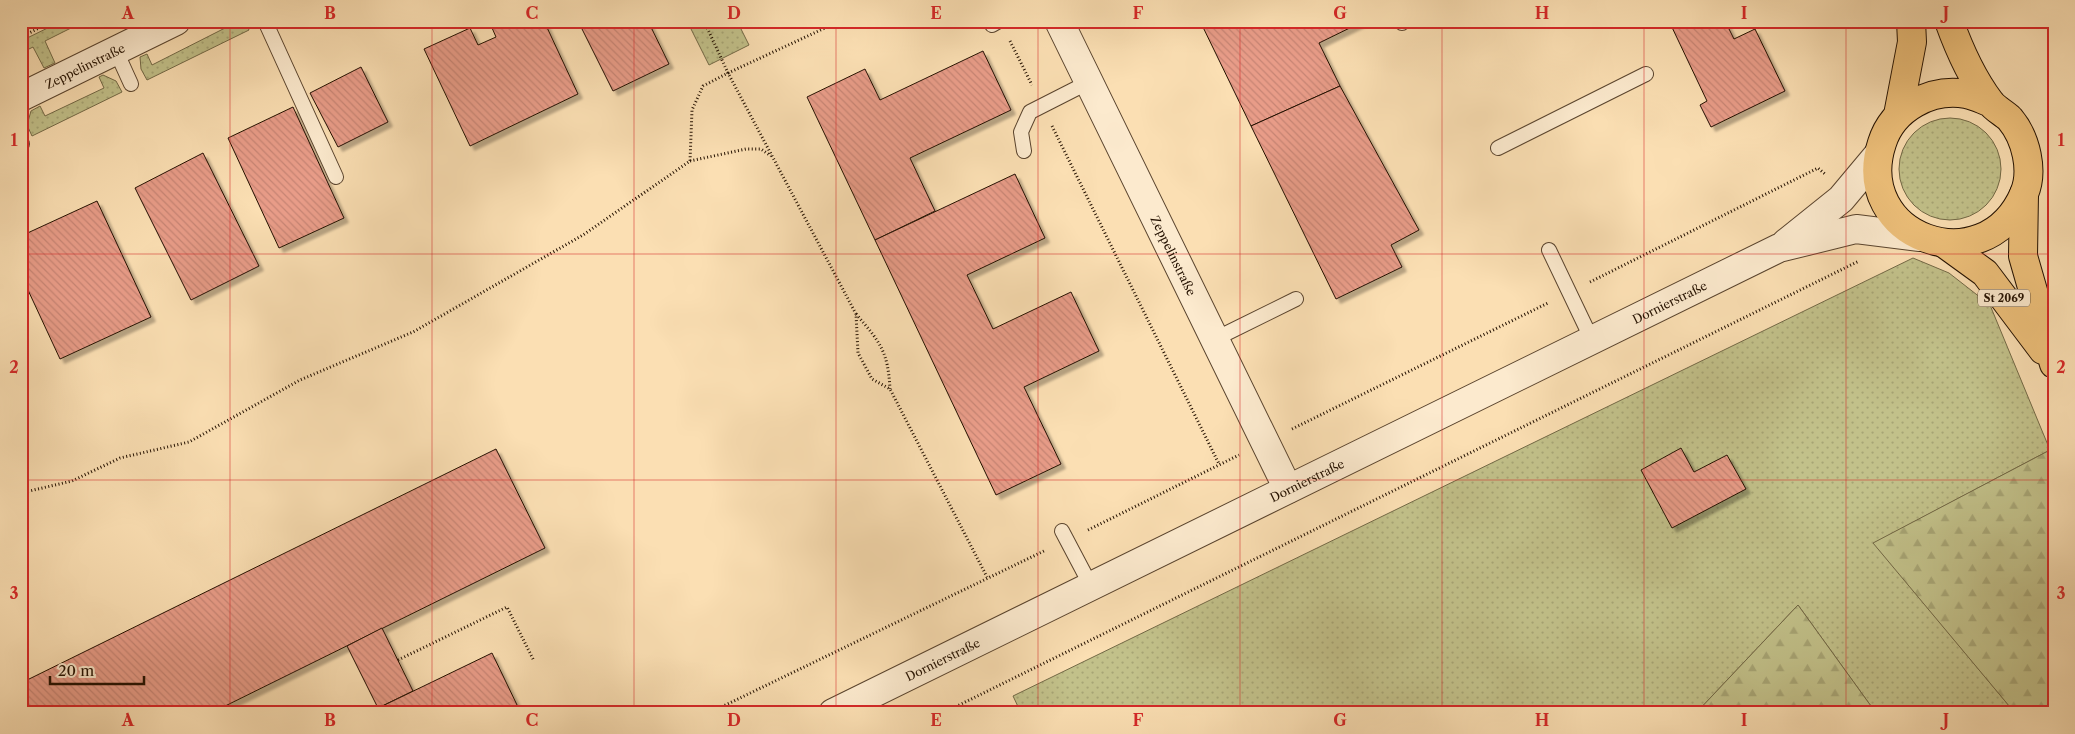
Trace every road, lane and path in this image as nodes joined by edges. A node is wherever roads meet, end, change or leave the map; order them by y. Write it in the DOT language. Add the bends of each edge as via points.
graph roads {
  1 [pos="53,21"];
  2 [pos="265,21"];
  3 [pos="704,21"];
  4 [pos="840,21"];
  5 [pos="1059,21"];
  6 [pos="1911,21"];
  7 [pos="1949,21"];
  8 [pos="171,22"];
  9 [pos="21,37"];
  10 [pos="1009,38"];
  11 [pos="116,51"];
  12 [pos="728,73"];
  13 [pos="1646,74"];
  14 [pos="1089,82"];
  15 [pos="131,84"];
  16 [pos="21,98"];
  17 [pos="1991,103"];
  18 [pos="1042,105"];
  19 [pos="1898,115"];
  20 [pos="1498,148"];
  21 [pos="1024,151"];
  22 [pos="1877,156"];
  23 [pos="774,158"];
  24 [pos="690,161"];
  25 [pos="336,177"];
  26 [pos="2024,192"];
  27 [pos="1932,241"];
  28 [pos="1779,248"];
  29 [pos="1549,250"];
  30 [pos="1867,257"];
  31 [pos="1296,299"];
  32 [pos="856,314"];
  33 [pos="1215,339"];
  34 [pos="1592,340"];
  35 [pos="2054,363"];
  36 [pos="890,389"];
  37 [pos="1219,464"];
  38 [pos="1288,489"];
  39 [pos="21,493"];
  40 [pos="1062,530"];
  41 [pos="987,577"];
  42 [pos="1091,586"];
  43 [pos="398,660"];
  44 [pos="534,661"];
  45 [pos="833,713"];
  46 [pos="943,713"];
  1 -- 9 [label="path"];
  2 -- 25 [label="lane"];
  3 -- 12 [label="path"];
  4 -- 12 [label="path"];
  5 -- 14 [label="street, Zeppelinstraße"];
  6 -- 19 [label="main road" via="1912,42"];
  7 -- 17 [label="main road" via="1960,50"];
  8 -- 11 [label="street, Zeppelinstraße"];
  10 -- 18 [label="path"];
  11 -- 15 [label="lane"];
  11 -- 16 [label="street, Zeppelinstraße"];
  12 -- 23 [label="path"];
  12 -- 24 [label="path" via="703,86 692,110"];
  13 -- 20 [label="lane"];
  14 -- 18 [label="lane"];
  14 -- 33 [label="street, Zeppelinstraße"];
  17 -- 19 [label="main road" via="1966,94 1940,93 1918,101"];
  17 -- 26 [label="main road" via="2010,120 2023,142 2028,167"];
  18 -- 21 [label="lane" via="1030,112 1021,132"];
  18 -- 37 [label="path"];
  19 -- 22 [label="main road" via="1884,134"];
  22 -- 27 [label="main road" via="1877,180 1884,203 1900,223"];
  22 -- 28 [label="street, Dornierstraße" via="1841,199"];
  23 -- 24 [label="path" via="761,149 746,149"];
  23 -- 32 [label="path"];
  24 -- 39 [label="path" via="583,235 413,332 300,380 189,442 120,458 72,480"];
  26 -- 27 [label="main road" via="2012,215 1993,232 1970,242"];
  26 -- 35 [label="main road, St 2069" via="2023,256"];
  27 -- 28 [label="street, Dornierstraße" via="1856,229"];
  27 -- 35 [label="main road, St 2069" via="1985,273"];
  28 -- 34 [label="street, Dornierstraße"];
  29 -- 34 [label="lane"];
  30 -- 46 [label="path"];
  31 -- 33 [label="lane"];
  32 -- 36 [label="path" via="878,339 888,363"];
  32 -- 36 [label="path" via="858,353 872,379"];
  33 -- 38 [label="street, Zeppelinstraße"];
  34 -- 38 [label="street, Dornierstraße"];
  36 -- 41 [label="path"];
  38 -- 42 [label="street, Dornierstraße"];
  40 -- 42 [label="lane"];
  42 -- 45 [label="street, Dornierstraße"];
  43 -- 44 [label="path" via="506,607"];
}
